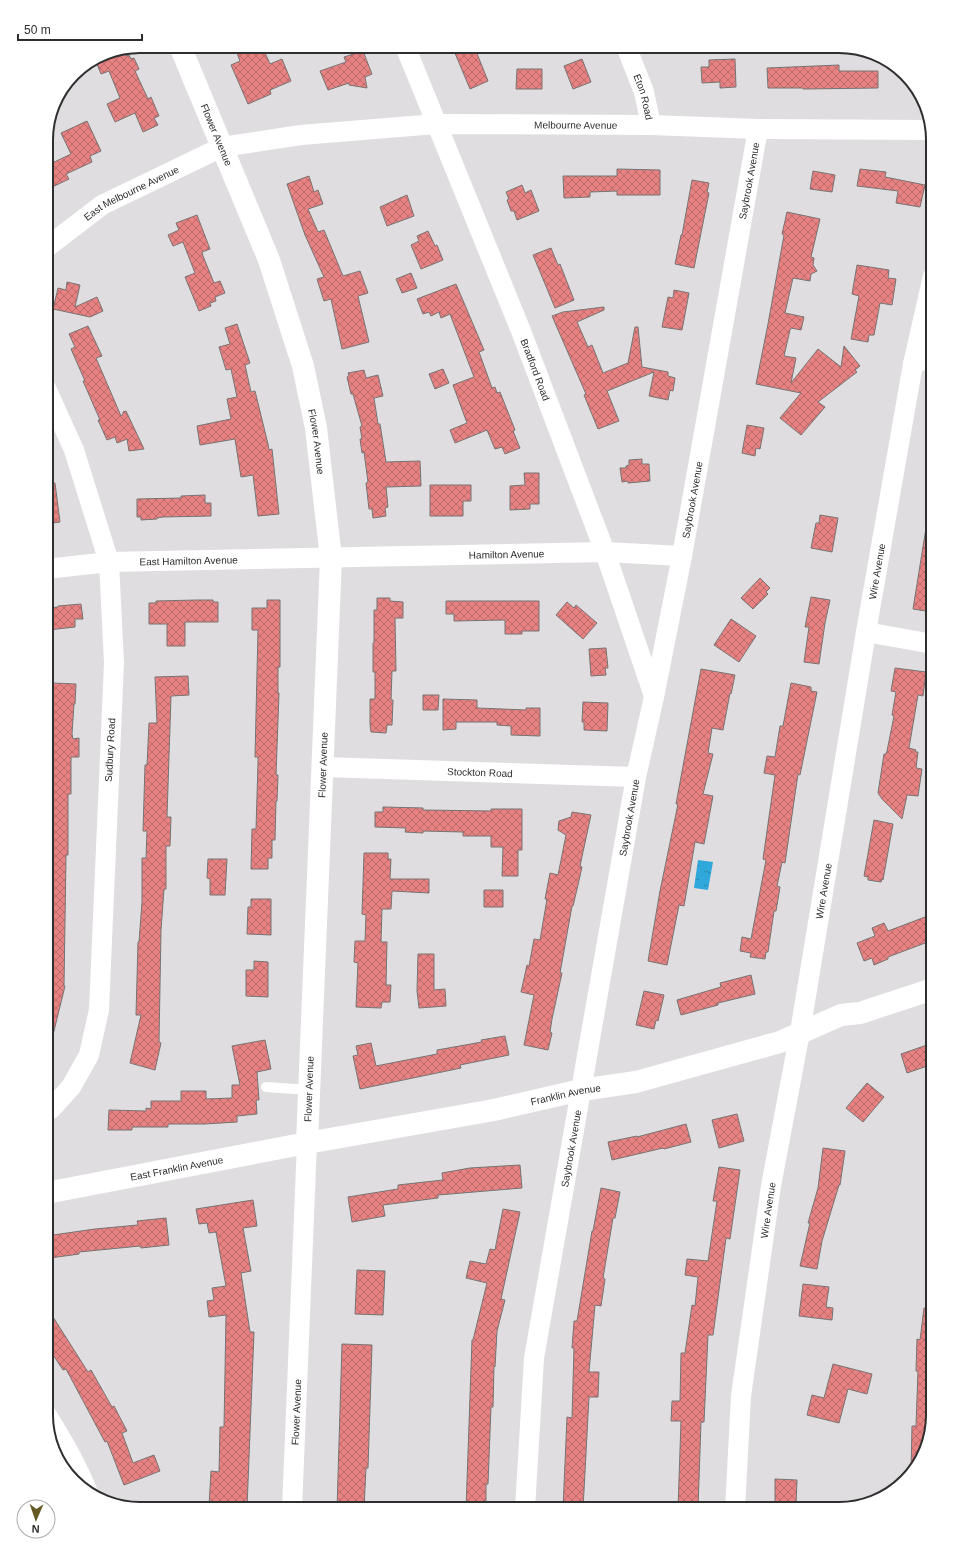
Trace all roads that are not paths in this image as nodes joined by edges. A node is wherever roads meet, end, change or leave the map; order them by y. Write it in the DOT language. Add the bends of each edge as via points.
graph roads {
  1 [pos="183,53"];
  2 [pos="408,53"];
  3 [pos="629,53"];
  4 [pos="436,124"];
  5 [pos="651,125"];
  6 [pos="758,129"];
  7 [pos="925,130"];
  8 [pos="222,147"];
  9 [pos="53,243"];
  10 [pos="926,307"];
  11 [pos="926,359"];
  12 [pos="913,364"];
  13 [pos="53,404"];
  14 [pos="605,552"];
  15 [pos="682,556"];
  16 [pos="331,558"];
  17 [pos="109,562"];
  18 [pos="53,568"];
  19 [pos="866,632"];
  20 [pos="926,643"];
  21 [pos="654,697"];
  22 [pos="323,767"];
  23 [pos="636,777"];
  24 [pos="926,991"];
  25 [pos="809,1028"];
  26 [pos="266,1087"];
  27 [pos="309,1090"];
  28 [pos="581,1090"];
  29 [pos="53,1107"];
  30 [pos="307,1143"];
  31 [pos="53,1192"];
  32 [pos="54,1426"];
  33 [pos="83,1480"];
  34 [pos="292,1502"];
  35 [pos="525,1502"];
  36 [pos="735,1502"];
  1 -- 8 [label="street, Flower Avenue"];
  2 -- 4 [label="street, Bradford Road"];
  3 -- 5 [label="street, Eton Road" via="644,92"];
  4 -- 5 [label="street, Melbourne Avenue"];
  4 -- 8 [label="street, Melbourne Avenue" via="301,135"];
  4 -- 14 [label="street, Bradford Road" via="521,331"];
  5 -- 6 [label="street, Melbourne Avenue"];
  6 -- 7 [label="street, Melbourne Avenue"];
  6 -- 15 [label="street, Saybrook Avenue"];
  8 -- 9 [label="street, East Melbourne Avenue" via="102,205"];
  8 -- 16 [label="street, Flower Avenue" via="269,260 303,366 316,428"];
  10 -- 12 [label="street, Wire Avenue"];
  11 -- 12 [label="street"];
  12 -- 19 [label="street, Wire Avenue"];
  13 -- 17 [label="street, Sudbury Road" via="74,450"];
  14 -- 15 [label="street, Hamilton Avenue"];
  14 -- 16 [label="street, Hamilton Avenue"];
  14 -- 21 [label="street, Bradford Road"];
  15 -- 21 [label="street, Saybrook Avenue"];
  16 -- 17 [label="street, East Hamilton Avenue"];
  16 -- 22 [label="street, Flower Avenue"];
  17 -- 18 [label="street, East Hamilton Avenue"];
  17 -- 29 [label="street, Sudbury Road" via="114,663 99,1010 89,1055 71,1087"];
  19 -- 20 [label="street"];
  19 -- 25 [label="street, Wire Avenue"];
  21 -- 23 [label="street, Saybrook Avenue"];
  22 -- 23 [label="street, Stockton Road"];
  22 -- 27 [label="street, Flower Avenue"];
  23 -- 28 [label="street, Saybrook Avenue"];
  24 -- 25 [label="street" via="860,1013 842,1027"];
  25 -- 28 [label="street, Franklin Avenue" via="780,1042 674,1072 636,1082"];
  25 -- 36 [label="street, Wire Avenue" via="771,1186 741,1396"];
  26 -- 27 [label="lane"];
  27 -- 30 [label="street, Flower Avenue"];
  28 -- 30 [label="street, Franklin Avenue" via="494,1110"];
  28 -- 35 [label="street, Saybrook Avenue" via="534,1358"];
  30 -- 31 [label="street, East Franklin Avenue"];
  30 -- 34 [label="street, Flower Avenue"];
  32 -- 33 [label="street"];
}
